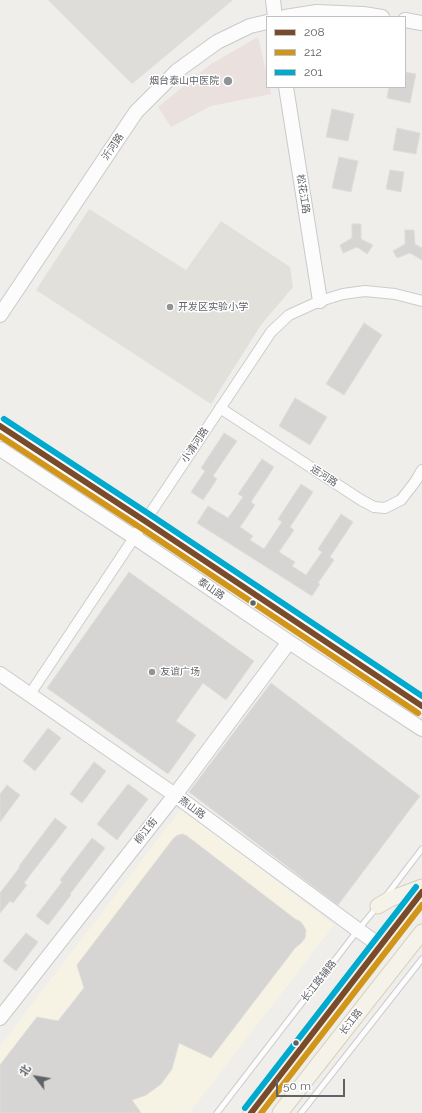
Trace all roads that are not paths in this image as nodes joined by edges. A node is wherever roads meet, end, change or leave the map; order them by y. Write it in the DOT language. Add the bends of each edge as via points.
graph roads {
  1 [pos="273,0"];
  2 [pos="275,16"];
  3 [pos="291,16"];
  4 [pos="376,16"];
  5 [pos="406,20"];
  6 [pos="266,22"];
  7 [pos="422,23"];
  8 [pos="286,88"];
  9 [pos="320,301"];
  10 [pos="422,301"];
  11 [pos="0,316"];
  12 [pos="220,408"];
  13 [pos="0,426"];
  14 [pos="0,449"];
  15 [pos="422,470"];
  16 [pos="145,521"];
  17 [pos="134,537"];
  18 [pos="289,642"];
  19 [pos="0,674"];
  20 [pos="30,694"];
  21 [pos="422,706"];
  22 [pos="422,729"];
  23 [pos="175,795"];
  24 [pos="422,849"];
  25 [pos="422,887"];
  26 [pos="422,892"];
  27 [pos="378,906"];
  28 [pos="358,930"];
  29 [pos="422,932"];
  30 [pos="381,946"];
  31 [pos="422,959"];
  32 [pos="0,1018"];
  33 [pos="217,1113"];
  34 [pos="251,1113"];
  35 [pos="280,1113"];
  36 [pos="301,1113"];
  1 -- 2 [label="street"];
  3 -- 4 [label="street" via="317,12"];
  5 -- 7 [label="street"];
  6 -- 11 [label="street, 沂河路" via="250,26 217,42 177,71 136,112"];
  8 -- 9 [label="street, 松花江路"];
  9 -- 10 [label="street, 小清河路" via="365,291 395,294"];
  9 -- 12 [label="street, 小清河路" via="289,315 271,332"];
  12 -- 15 [label="street, 运河路" via="374,507 385,508 401,500"];
  12 -- 16 [label="street, 小清河路"];
  13 -- 16 [label="street, 泰山路"];
  14 -- 17 [label="street, 泰山路"];
  16 -- 17 [label="street, 小清河路"];
  16 -- 21 [label="street, 泰山路"];
  17 -- 18 [label="street, 泰山路"];
  17 -- 20 [label="street, 小清河路"];
  18 -- 22 [label="street, 泰山路"];
  18 -- 23 [label="street, 柳江街"];
  19 -- 20 [label="street, 燕山路"];
  20 -- 23 [label="street, 燕山路"];
  23 -- 28 [label="street, 燕山路"];
  23 -- 32 [label="street, 柳江街"];
  24 -- 27 [label="lane, 长江路辅路"];
  25 -- 27 [label="main road"];
  26 -- 30 [label="main road"];
  27 -- 28 [label="lane, 长江路辅路"];
  28 -- 30 [label="street, 燕山路"];
  28 -- 33 [label="lane, 长江路辅路"];
  29 -- 35 [label="main road, 长江路"];
  30 -- 34 [label="main road"];
  31 -- 36 [label="lane"];
}
